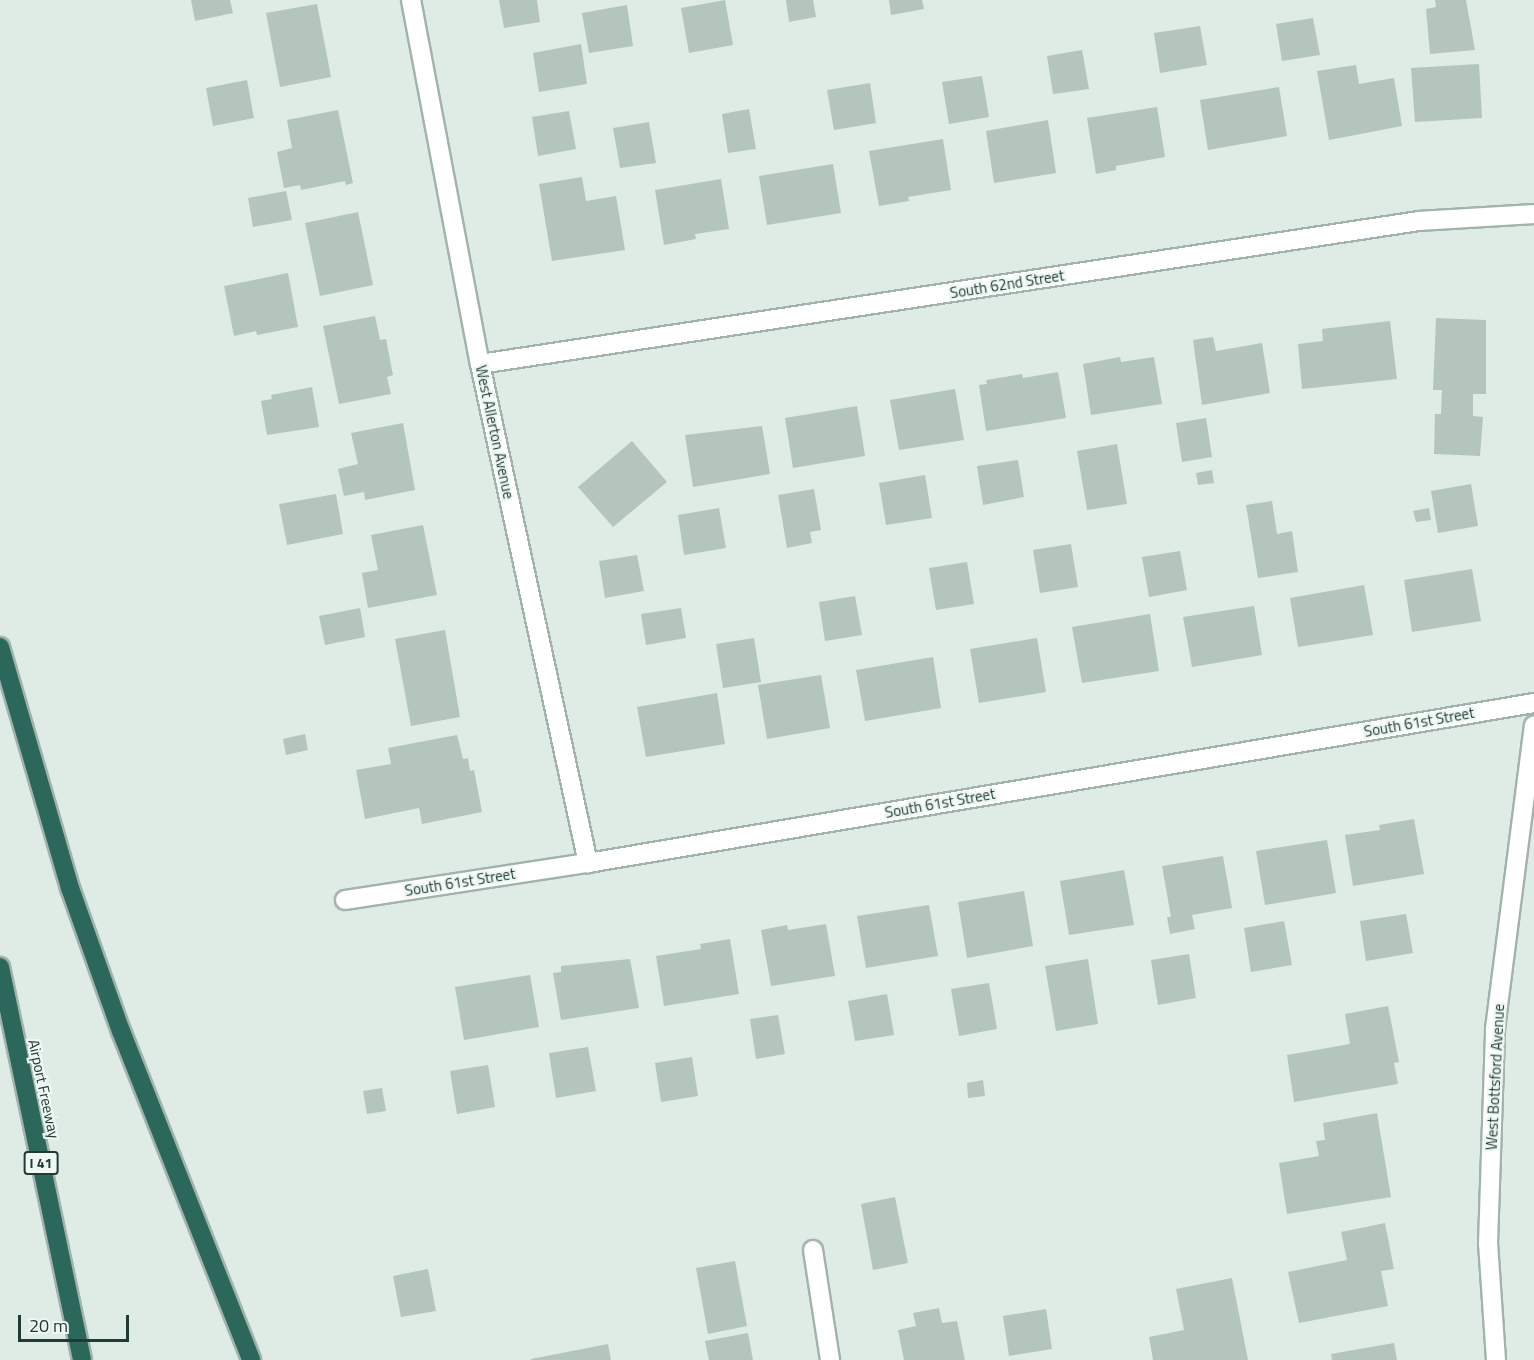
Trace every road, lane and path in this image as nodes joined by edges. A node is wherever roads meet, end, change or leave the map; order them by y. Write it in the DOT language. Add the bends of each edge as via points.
graph roads {
  1 [pos="411,0"];
  2 [pos="1534,214"];
  3 [pos="480,364"];
  4 [pos="0,646"];
  5 [pos="1534,702"];
  6 [pos="1534,724"];
  7 [pos="588,863"];
  8 [pos="345,900"];
  9 [pos="0,967"];
  10 [pos="813,1250"];
  11 [pos="82,1360"];
  12 [pos="251,1360"];
  13 [pos="830,1360"];
  14 [pos="1496,1360"];
  1 -- 3 [label="street, West Allerton Avenue"];
  2 -- 3 [label="street, South 62nd Street" via="1407,223"];
  3 -- 7 [label="street, West Allerton Avenue"];
  4 -- 12 [label="highway" via="69,888"];
  5 -- 7 [label="street, South 61st Street"];
  6 -- 14 [label="street, West Bottsford Avenue" via="1495,1029 1488,1244"];
  7 -- 8 [label="street, South 61st Street"];
  9 -- 11 [label="highway, Airport Freeway / I 41"];
  10 -- 13 [label="street"];
}
